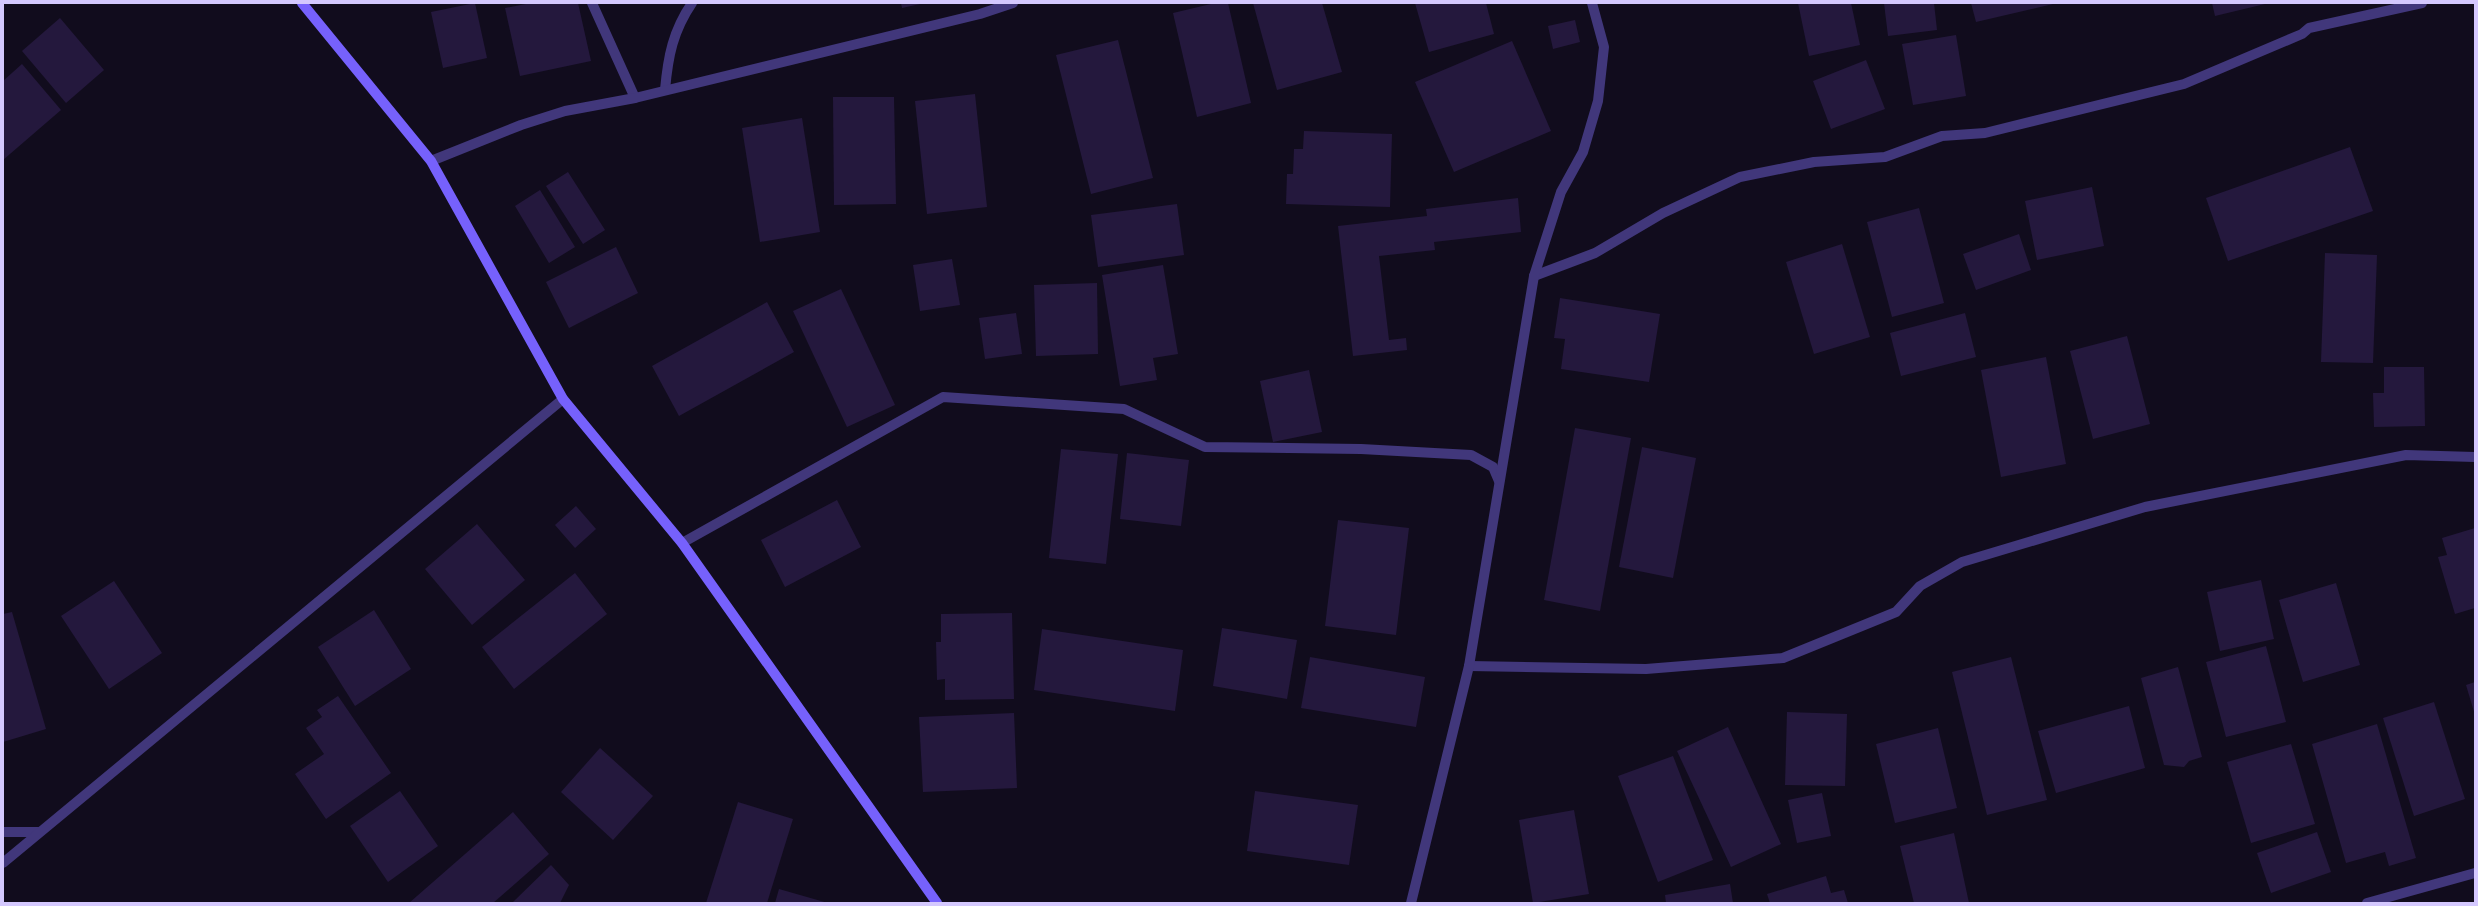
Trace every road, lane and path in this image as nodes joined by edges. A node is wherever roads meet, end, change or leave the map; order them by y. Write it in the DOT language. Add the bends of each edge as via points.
graph roads {
  1 [pos="302,3"];
  2 [pos="592,3"];
  3 [pos="692,3"];
  4 [pos="1013,3"];
  5 [pos="1592,3"];
  6 [pos="2422,3"];
  7 [pos="665,90"];
  8 [pos="634,98"];
  9 [pos="430,161"];
  10 [pos="1534,276"];
  11 [pos="563,399"];
  12 [pos="2475,457"];
  13 [pos="1500,481"];
  14 [pos="682,543"];
  15 [pos="1469,666"];
  16 [pos="3,832"];
  17 [pos="39,832"];
  18 [pos="3,863"];
  19 [pos="2475,873"];
  20 [pos="937,903"];
  21 [pos="1411,903"];
  22 [pos="2366,903"];
  1 -- 9 [label="street"];
  2 -- 8 [label="street"];
  3 -- 7 [label="street" via="668,53"];
  4 -- 7 [label="street" via="980,14"];
  5 -- 10 [label="street" via="1604,48 1598,101 1583,152 1561,192"];
  6 -- 10 [label="street" via="2309,28 2302,34 2184,84 1986,133 1942,136 1885,157 1814,162 1740,177 1663,213 1595,252"];
  7 -- 8 [label="street"];
  8 -- 9 [label="street" via="565,111 521,125"];
  9 -- 11 [label="street"];
  10 -- 13 [label="street"];
  11 -- 14 [label="street"];
  11 -- 17 [label="street"];
  12 -- 15 [label="street" via="2406,455 2145,507 1962,562 1920,586 1896,612 1783,658 1646,669"];
  13 -- 14 [label="street" via="1493,467 1471,455 1361,449 1205,447 1124,409 943,397"];
  13 -- 15 [label="street"];
  14 -- 20 [label="street"];
  15 -- 21 [label="street"];
  16 -- 17 [label="street"];
  17 -- 18 [label="street"];
  19 -- 22 [label="street"];
}
